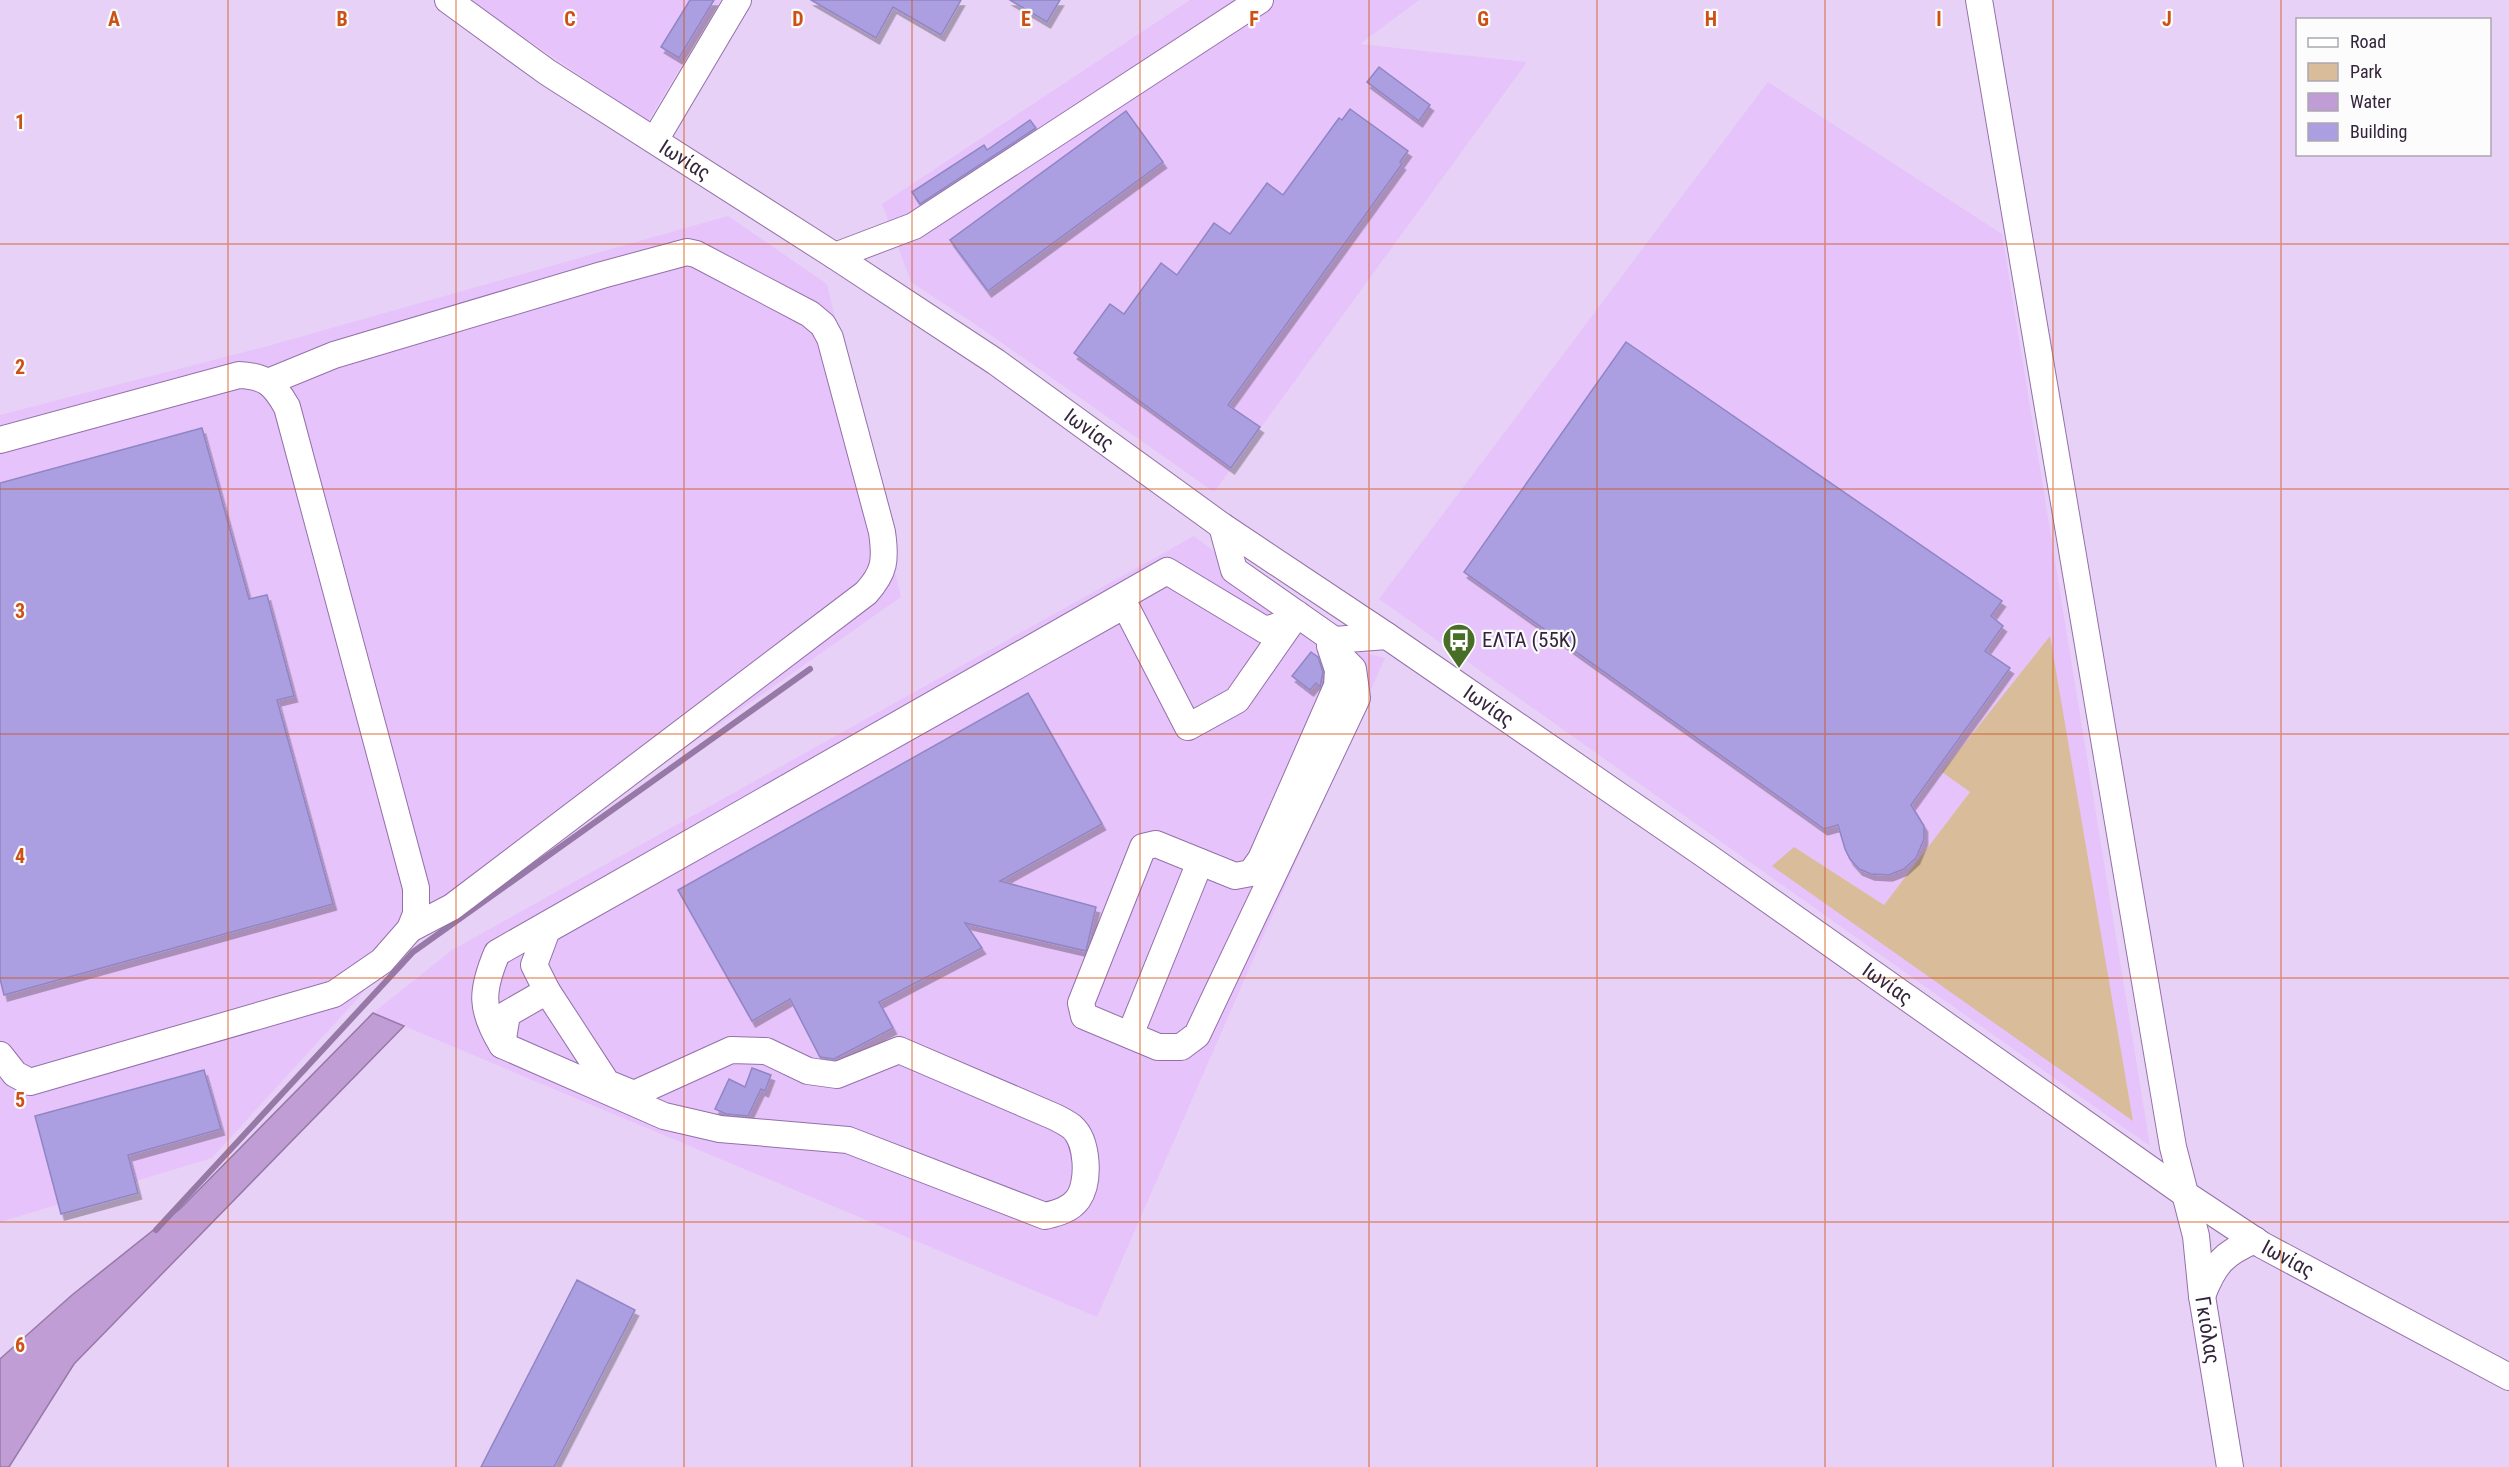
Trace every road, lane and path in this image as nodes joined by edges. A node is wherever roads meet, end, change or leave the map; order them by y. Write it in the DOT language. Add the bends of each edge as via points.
graph roads {
  1 [pos="448,0"];
  2 [pos="738,0"];
  3 [pos="1260,0"];
  4 [pos="1979,0"];
  5 [pos="655,140"];
  6 [pos="836,256"];
  7 [pos="268,382"];
  8 [pos="0,440"];
  9 [pos="1222,526"];
  10 [pos="1294,618"];
  11 [pos="1387,636"];
  12 [pos="1332,643"];
  13 [pos="1200,862"];
  14 [pos="410,929"];
  15 [pos="547,991"];
  16 [pos="1130,1035"];
  17 [pos="502,1045"];
  18 [pos="0,1055"];
  19 [pos="2185,1194"];
  20 [pos="2255,1240"];
  21 [pos="2202,1296"];
  22 [pos="2509,1377"];
  23 [pos="2230,1467"];
  1 -- 5 [label="street, Ιωνίας" via="547,72"];
  2 -- 5 [label="street"];
  3 -- 6 [label="street" via="914,226"];
  4 -- 19 [label="street, Γκιόλας" via="2173,1147"];
  5 -- 6 [label="street, Ιωνίας"];
  6 -- 9 [label="street, Ιωνίας" via="996,362"];
  7 -- 8 [label="street" via="256,376 239,375"];
  7 -- 14 [label="street" via="287,407 416,888 416,914"];
  7 -- 14 [label="street" via="345,351 602,274 687,252 696,254 810,314 823,325 830,338 882,532 884,566 866,593 452,907"];
  9 -- 10 [label="street" via="1234,570"];
  9 -- 11 [label="street, Ιωνίας"];
  10 -- 12 [label="street"];
  10 -- 15 [label="street" via="1237,700 1188,727 1125,605 547,930 534,965"];
  10 -- 17 [label="street" via="1265,630 1167,571 497,952 486,979 485,1005 489,1024"];
  11 -- 12 [label="street"];
  11 -- 19 [label="street, Ιωνίας"];
  12 -- 13 [label="street" via="1337,687 1261,859 1251,873 1235,876"];
  12 -- 16 [label="street" via="1353,669 1357,698 1197,1035 1181,1047 1158,1047"];
  13 -- 16 [label="street"];
  13 -- 16 [label="street" via="1156,844 1143,847 1081,1003 1084,1016"];
  14 -- 18 [label="street" via="382,961 334,994 30,1082 15,1074"];
  15 -- 17 [label="street" via="507,1014"];
  15 -- 17 [label="street" via="608,1083 634,1094 731,1050 766,1051 808,1071 837,1075 899,1050 1073,1128 1082,1144 1087,1172 1078,1198 1064,1211 1045,1216 848,1140 720,1129 664,1116"];
  19 -- 20 [label="street, Ιωνίας"];
  19 -- 21 [label="street, Γκιόλας" via="2196,1236"];
  20 -- 21 [label="street" via="2221,1260 2210,1274"];
  20 -- 22 [label="street, Ιωνίας"];
  21 -- 23 [label="street, Γκιόλας"];
}
